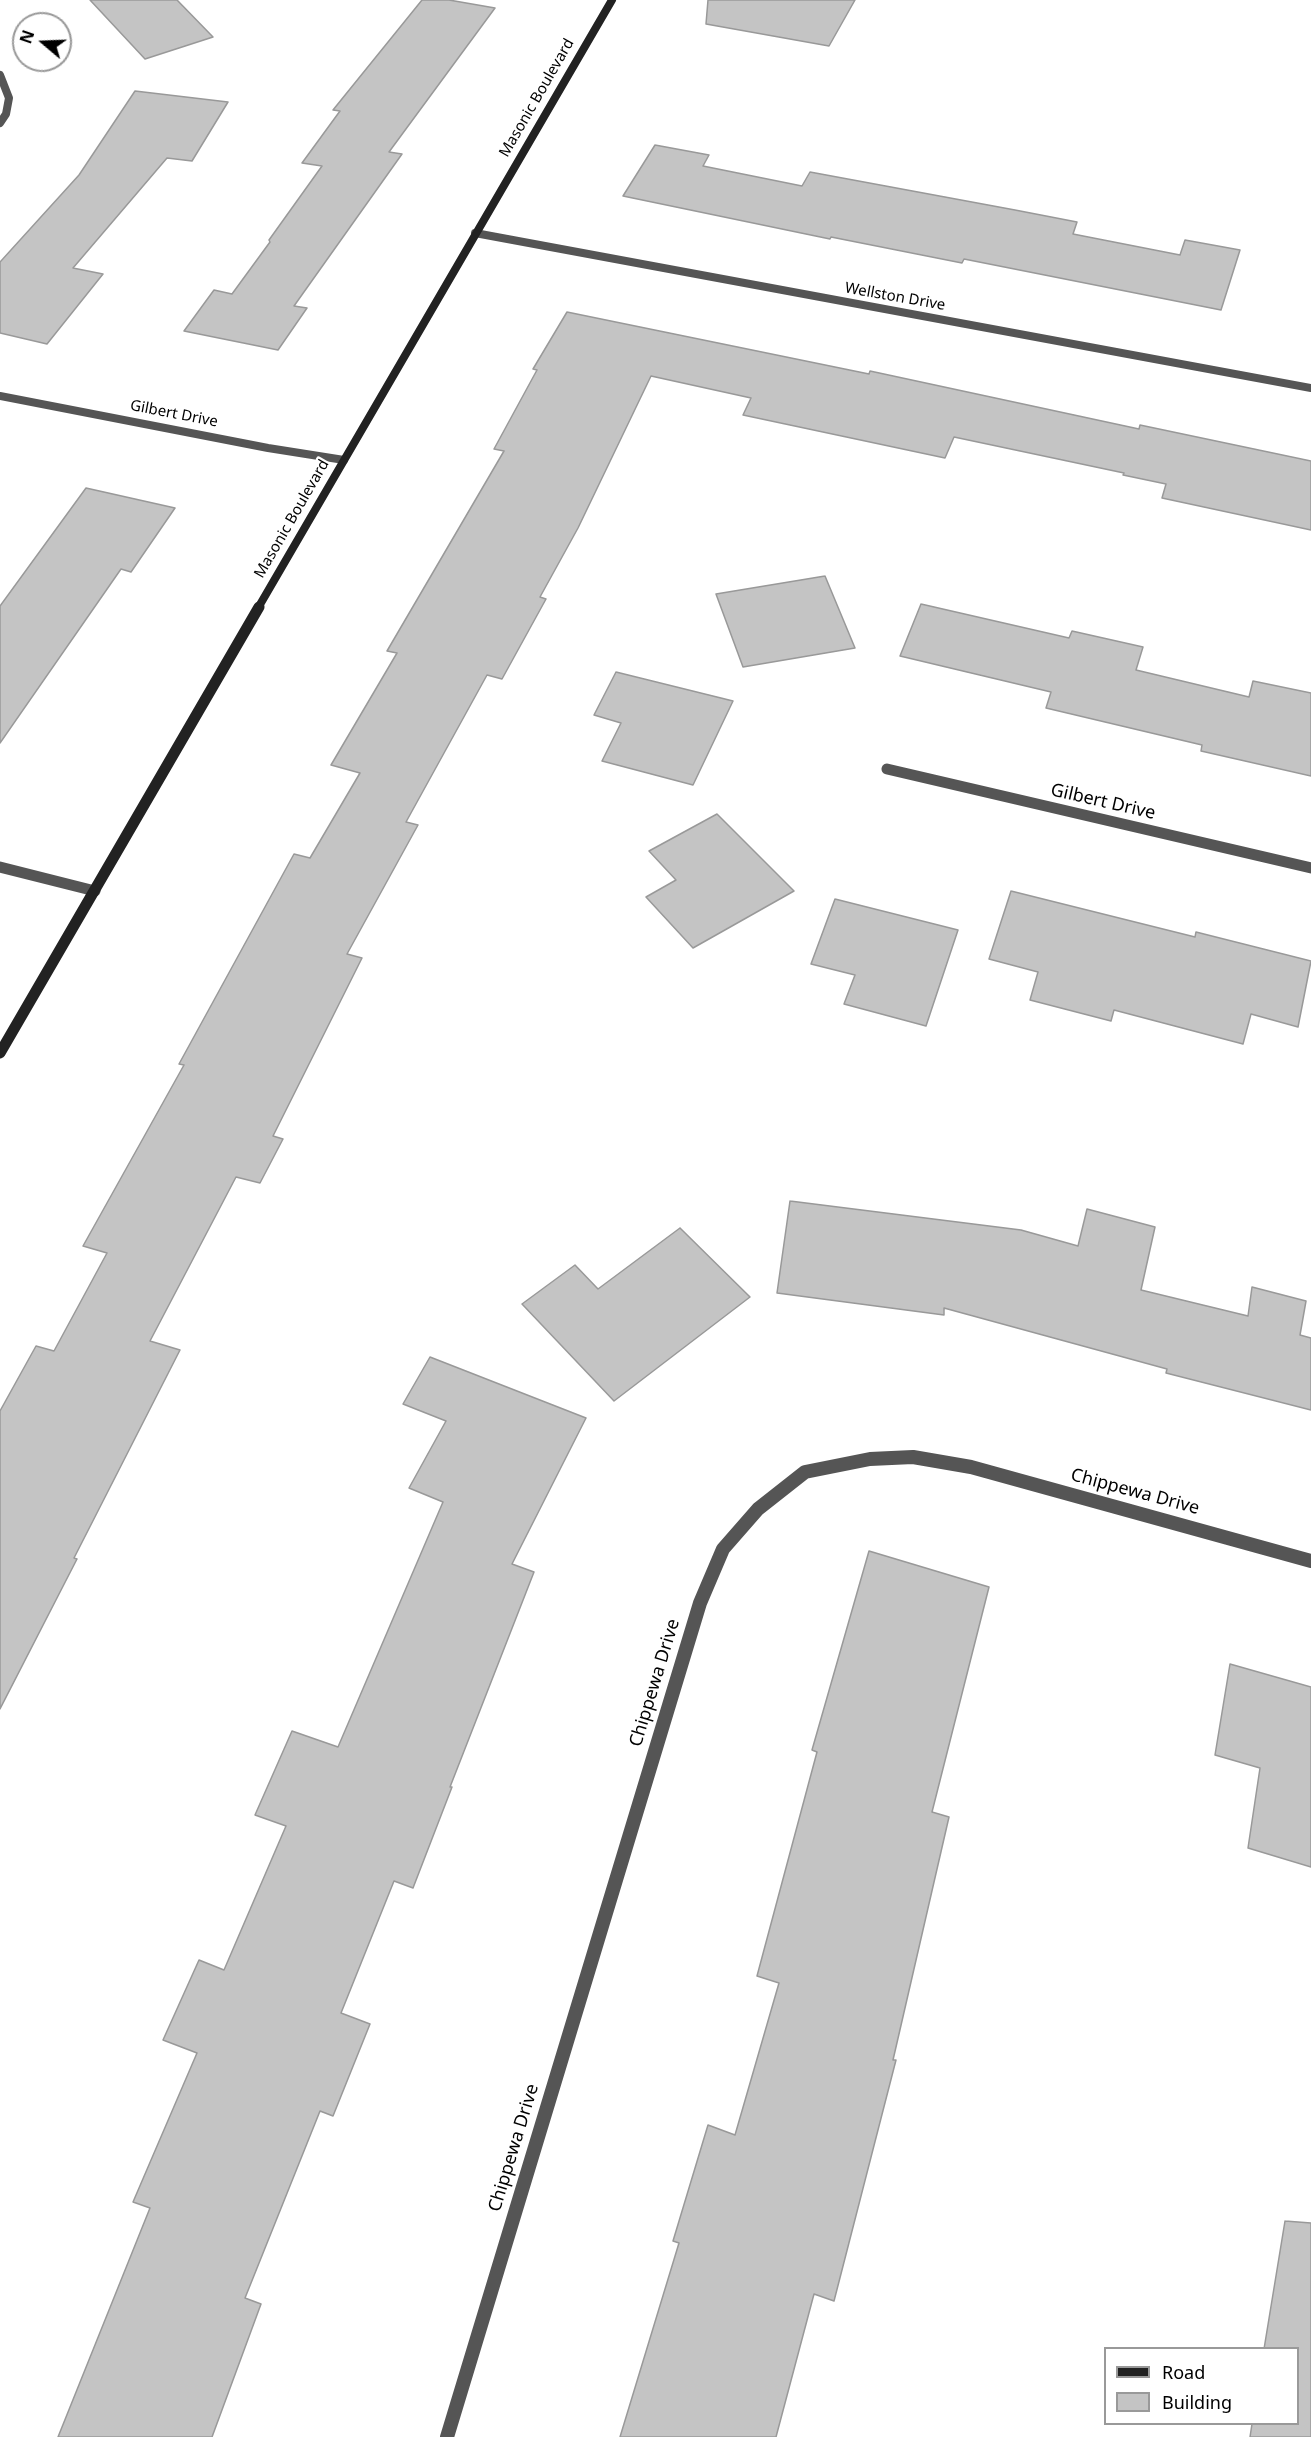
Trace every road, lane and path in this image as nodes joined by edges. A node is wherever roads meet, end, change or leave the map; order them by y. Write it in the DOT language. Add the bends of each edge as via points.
graph roads {
  1 [pos="612,0"];
  2 [pos="0,75"];
  3 [pos="0,123"];
  4 [pos="474,233"];
  5 [pos="1311,388"];
  6 [pos="0,396"];
  7 [pos="344,460"];
  8 [pos="887,769"];
  9 [pos="0,867"];
  10 [pos="1311,868"];
  11 [pos="94,891"];
  12 [pos="0,1053"];
  13 [pos="1311,1561"];
  14 [pos="447,2437"];
  1 -- 4 [label="street, Masonic Boulevard"];
  2 -- 3 [label="street" via="9,98"];
  4 -- 5 [label="street, Wellston Drive"];
  4 -- 7 [label="street, Masonic Boulevard"];
  6 -- 7 [label="street, Gilbert Drive"];
  7 -- 11 [label="street, Masonic Boulevard"];
  8 -- 10 [label="street, Gilbert Drive"];
  9 -- 11 [label="street"];
  11 -- 12 [label="street, Masonic Boulevard"];
  13 -- 14 [label="street, Chippewa Drive" via="971,1467 913,1457 870,1459 805,1472 758,1509 723,1549 700,1602"];
}
